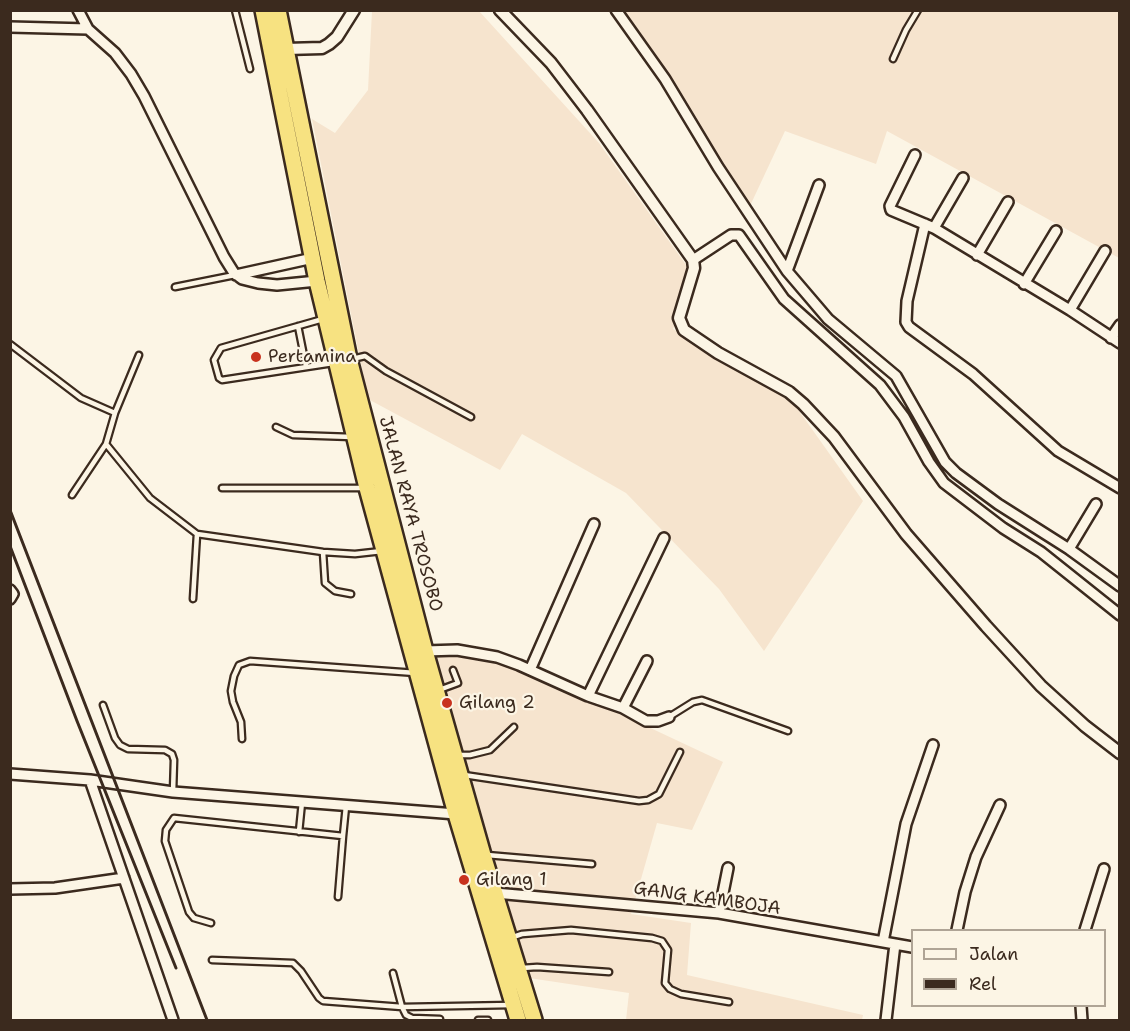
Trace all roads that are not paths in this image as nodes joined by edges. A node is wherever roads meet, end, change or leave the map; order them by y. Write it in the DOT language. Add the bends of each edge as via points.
graph roads {
  1 [pos="78,10"];
  2 [pos="235,10"];
  3 [pos="263,10"];
  4 [pos="278,10"];
  5 [pos="354,10"];
  6 [pos="500,10"];
  7 [pos="616,10"];
  8 [pos="918,10"];
  9 [pos="10,27"];
  10 [pos="88,29"];
  11 [pos="286,49"];
  12 [pos="893,59"];
  13 [pos="250,69"];
  14 [pos="915,155"];
  15 [pos="963,178"];
  16 [pos="819,185"];
  17 [pos="1008,202"];
  18 [pos="929,226"];
  19 [pos="1056,231"];
  20 [pos="1105,251"];
  21 [pos="977,255"];
  22 [pos="313,258"];
  23 [pos="693,260"];
  24 [pos="787,271"];
  25 [pos="236,275"];
  26 [pos="317,281"];
  27 [pos="1024,284"];
  28 [pos="175,287"];
  29 [pos="1070,310"];
  30 [pos="326,318"];
  31 [pos="1119,325"];
  32 [pos="298,327"];
  33 [pos="1115,340"];
  34 [pos="10,344"];
  35 [pos="139,355"];
  36 [pos="343,361"];
  37 [pos="306,366"];
  38 [pos="115,413"];
  39 [pos="471,417"];
  40 [pos="276,427"];
  41 [pos="356,437"];
  42 [pos="106,444"];
  43 [pos="222,488"];
  44 [pos="367,488"];
  45 [pos="1119,488"];
  46 [pos="72,495"];
  47 [pos="1096,504"];
  48 [pos="594,524"];
  49 [pos="196,534"];
  50 [pos="664,538"];
  51 [pos="1069,549"];
  52 [pos="384,551"];
  53 [pos="323,552"];
  54 [pos="1119,586"];
  55 [pos="10,590"];
  56 [pos="351,594"];
  57 [pos="10,599"];
  58 [pos="193,599"];
  59 [pos="1119,615"];
  60 [pos="425,651"];
  61 [pos="647,661"];
  62 [pos="453,670"];
  63 [pos="530,670"];
  64 [pos="417,673"];
  65 [pos="437,691"];
  66 [pos="588,696"];
  67 [pos="103,705"];
  68 [pos="623,708"];
  69 [pos="669,717"];
  70 [pos="514,727"];
  71 [pos="788,731"];
  72 [pos="242,740"];
  73 [pos="933,745"];
  74 [pos="680,752"];
  75 [pos="1119,753"];
  76 [pos="455,756"];
  77 [pos="10,774"];
  78 [pos="460,774"];
  79 [pos="90,780"];
  80 [pos="173,792"];
  81 [pos="302,801"];
  82 [pos="346,805"];
  83 [pos="1000,805"];
  84 [pos="456,814"];
  85 [pos="299,832"];
  86 [pos="343,836"];
  87 [pos="483,855"];
  88 [pos="592,864"];
  89 [pos="728,868"];
  90 [pos="1104,869"];
  91 [pos="124,878"];
  92 [pos="10,889"];
  93 [pos="495,893"];
  94 [pos="338,897"];
  95 [pos="719,914"];
  96 [pos="211,923"];
  97 [pos="957,929"];
  98 [pos="1085,929"];
  99 [pos="509,938"];
  100 [pos="883,942"];
  101 [pos="894,944"];
  102 [pos="911,947"];
  103 [pos="212,960"];
  104 [pos="517,969"];
  105 [pos="609,972"];
  106 [pos="393,973"];
  107 [pos="729,1002"];
  108 [pos="514,1005"];
  109 [pos="402,1007"];
  110 [pos="440,1018"];
  111 [pos="173,1020"];
  112 [pos="478,1020"];
  113 [pos="488,1020"];
  114 [pos="519,1020"];
  115 [pos="534,1020"];
  116 [pos="886,1020"];
  1 -- 10 [label="street"];
  2 -- 13 [label="lane"];
  3 -- 22 [label="highway, JALAN RAYA TROSOBO"];
  4 -- 11 [label="highway, JALAN RAYA TROSOBO"];
  5 -- 11 [label="street" via="329,44 322,48"];
  6 -- 23 [label="street" via="551,63"];
  7 -- 24 [label="street" via="665,79"];
  8 -- 12 [label="lane"];
  9 -- 10 [label="street"];
  10 -- 25 [label="street" via="131,74"];
  11 -- 36 [label="highway, JALAN RAYA TROSOBO"];
  14 -- 18 [label="street" via="890,208"];
  15 -- 18 [label="street"];
  16 -- 24 [label="street"];
  17 -- 21 [label="street"];
  18 -- 21 [label="street"];
  18 -- 45 [label="street" via="913,269 907,301 909,327 973,374 1058,451"];
  19 -- 27 [label="street"];
  20 -- 29 [label="street"];
  21 -- 27 [label="street"];
  22 -- 25 [label="street"];
  22 -- 26 [label="highway, JALAN RAYA TROSOBO"];
  23 -- 59 [label="street" via="738,235 784,299 880,385 944,483 1041,552"];
  23 -- 75 [label="street" via="679,318 684,330 803,404 834,437 906,534 986,626 1041,686"];
  24 -- 51 [label="street" via="828,319 896,376 950,467 998,504"];
  25 -- 26 [label="street" via="277,285"];
  25 -- 28 [label="lane"];
  26 -- 30 [label="highway, JALAN RAYA TROSOBO"];
  27 -- 29 [label="street"];
  29 -- 33 [label="street"];
  30 -- 32 [label="lane"];
  30 -- 36 [label="highway, JALAN RAYA TROSOBO"];
  31 -- 33 [label="street"];
  32 -- 37 [label="lane"];
  32 -- 37 [label="lane" via="221,348 214,360 222,380"];
  34 -- 38 [label="lane" via="81,398"];
  35 -- 38 [label="lane"];
  36 -- 37 [label="lane"];
  36 -- 39 [label="lane" via="364,356"];
  36 -- 41 [label="highway, JALAN RAYA TROSOBO"];
  36 -- 60 [label="highway, JALAN RAYA TROSOBO"];
  38 -- 42 [label="lane"];
  40 -- 41 [label="lane" via="293,435"];
  41 -- 44 [label="highway, JALAN RAYA TROSOBO"];
  42 -- 46 [label="lane"];
  42 -- 49 [label="lane" via="150,498"];
  43 -- 44 [label="lane"];
  44 -- 52 [label="highway, JALAN RAYA TROSOBO"];
  47 -- 51 [label="street"];
  48 -- 63 [label="street"];
  49 -- 53 [label="lane"];
  49 -- 58 [label="lane"];
  50 -- 66 [label="street"];
  51 -- 54 [label="street"];
  52 -- 53 [label="lane"];
  52 -- 64 [label="highway, JALAN RAYA TROSOBO"];
  53 -- 56 [label="lane" via="325,583 335,591"];
  55 -- 57 [label="street"];
  60 -- 63 [label="street" via="475,652"];
  60 -- 65 [label="highway, JALAN RAYA TROSOBO"];
  61 -- 68 [label="street"];
  62 -- 65 [label="lane" via="458,683"];
  63 -- 66 [label="street"];
  64 -- 72 [label="lane" via="250,661 239,665 231,691"];
  64 -- 84 [label="highway, JALAN RAYA TROSOBO"];
  65 -- 76 [label="highway, JALAN RAYA TROSOBO"];
  66 -- 68 [label="street"];
  67 -- 80 [label="lane" via="120,746 165,750 171,754"];
  68 -- 69 [label="street" via="646,721"];
  69 -- 71 [label="lane" via="702,700"];
  70 -- 76 [label="lane" via="490,750"];
  73 -- 100 [label="street" via="906,824"];
  74 -- 78 [label="lane" via="659,794 639,801"];
  76 -- 78 [label="highway, JALAN RAYA TROSOBO"];
  77 -- 79 [label="street"];
  78 -- 87 [label="highway, JALAN RAYA TROSOBO"];
  79 -- 80 [label="street"];
  79 -- 91 [label="street"];
  80 -- 81 [label="street"];
  81 -- 82 [label="street"];
  81 -- 85 [label="lane"];
  82 -- 84 [label="street"];
  82 -- 86 [label="lane"];
  83 -- 97 [label="street" via="974,866"];
  84 -- 108 [label="highway, JALAN RAYA TROSOBO"];
  85 -- 86 [label="lane"];
  85 -- 96 [label="lane" via="174,818 166,830 165,841 189,912 194,918"];
  86 -- 94 [label="lane"];
  87 -- 88 [label="lane"];
  87 -- 93 [label="highway, JALAN RAYA TROSOBO"];
  89 -- 95 [label="street"];
  90 -- 98 [label="street"];
  91 -- 92 [label="street" via="55,888"];
  91 -- 111 [label="street"];
  93 -- 95 [label="street, GANG KAMBOJA"];
  93 -- 99 [label="highway, JALAN RAYA TROSOBO"];
  95 -- 100 [label="street, GANG KAMBOJA"];
  99 -- 104 [label="highway, JALAN RAYA TROSOBO"];
  99 -- 107 [label="lane" via="571,930 652,938 662,941 668,950 665,983 670,989"];
  100 -- 101 [label="street, GANG KAMBOJA"];
  101 -- 102 [label="street, GANG KAMBOJA"];
  101 -- 116 [label="street"];
  103 -- 109 [label="lane" via="293,963 323,1001"];
  104 -- 105 [label="lane"];
  104 -- 115 [label="highway, JALAN RAYA TROSOBO"];
  106 -- 109 [label="lane"];
  108 -- 109 [label="lane"];
  108 -- 114 [label="highway, JALAN RAYA TROSOBO"];
  109 -- 110 [label="lane" via="412,1018"];
  112 -- 113 [label="lane"];
}
